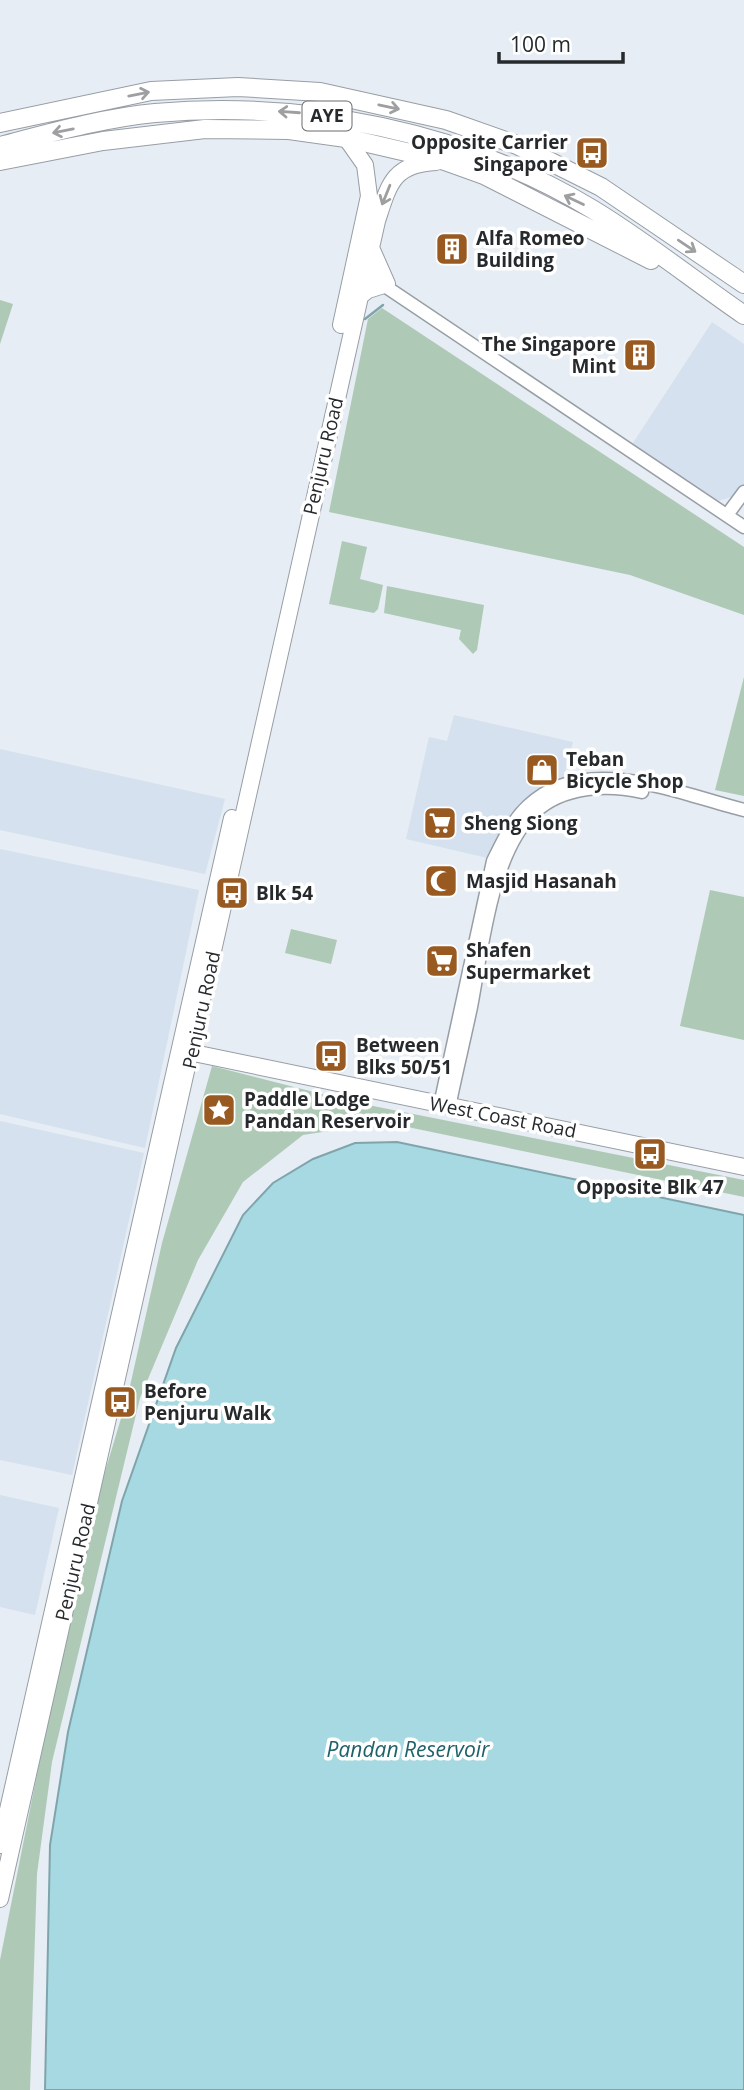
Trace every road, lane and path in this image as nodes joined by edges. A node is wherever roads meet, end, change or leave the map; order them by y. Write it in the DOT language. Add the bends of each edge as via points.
graph roads {
  1 [pos="0,123"];
  2 [pos="346,138"];
  3 [pos="0,146"];
  4 [pos="0,161"];
  5 [pos="445,161"];
  6 [pos="371,247"];
  7 [pos="668,263"];
  8 [pos="360,269"];
  9 [pos="387,284"];
  10 [pos="744,284"];
  11 [pos="359,297"];
  12 [pos="744,315"];
  13 [pos="744,492"];
  14 [pos="727,515"];
  15 [pos="744,527"];
  16 [pos="279,626"];
  17 [pos="744,810"];
  18 [pos="744,817"];
  19 [pos="187,1047"];
  20 [pos="445,1101"];
  21 [pos="744,1157"];
  22 [pos="744,1167"];
  23 [pos="11,1792"];
  24 [pos="0,1845"];
  25 [pos="0,1899"];
  1 -- 10 [label="highway, AYE, one-way" via="151,91 238,87 333,95 446,120 517,145 601,187"];
  2 -- 4 [label="highway" via="289,130 205,129 103,141"];
  2 -- 5 [label="highway"];
  2 -- 8 [label="main road, Penjuru Road" via="365,165 369,188"];
  7 -- 3 [label="highway, AYE, one-way" via="591,208 508,168 437,142 322,115 237,109 153,114"];
  5 -- 6 [label="main road, Penjuru Road, one-way" via="412,163 393,179"];
  5 -- 7 [label="highway" via="523,193 657,263"];
  6 -- 8 [label="main road, Penjuru Road"];
  6 -- 9 [label="main road"];
  7 -- 12 [label="highway, AYE"];
  8 -- 9 [label="street"];
  8 -- 11 [label="main road, Penjuru Road"];
  8 -- 16 [label="main road, Penjuru Road"];
  9 -- 11 [label="main road"];
  9 -- 14 [label="street"];
  11 -- 16 [label="main road, Penjuru Road"];
  13 -- 14 [label="street"];
  14 -- 15 [label="street"];
  16 -- 19 [label="main road, Penjuru Road"];
  17 -- 20 [label="street" via="625,780 592,779 567,783 529,805 507,832 493,861"];
  18 -- 20 [label="street" via="630,789 600,787 566,794 535,812 513,840 503,863"];
  19 -- 20 [label="main road, West Coast Road"];
  19 -- 23 [label="main road, Penjuru Road"];
  20 -- 21 [label="main road, West Coast Road"];
  20 -- 22 [label="main road, West Coast Road"];
  23 -- 24 [label="main road, Penjuru Road"];
  23 -- 25 [label="main road, Penjuru Road"];
}
